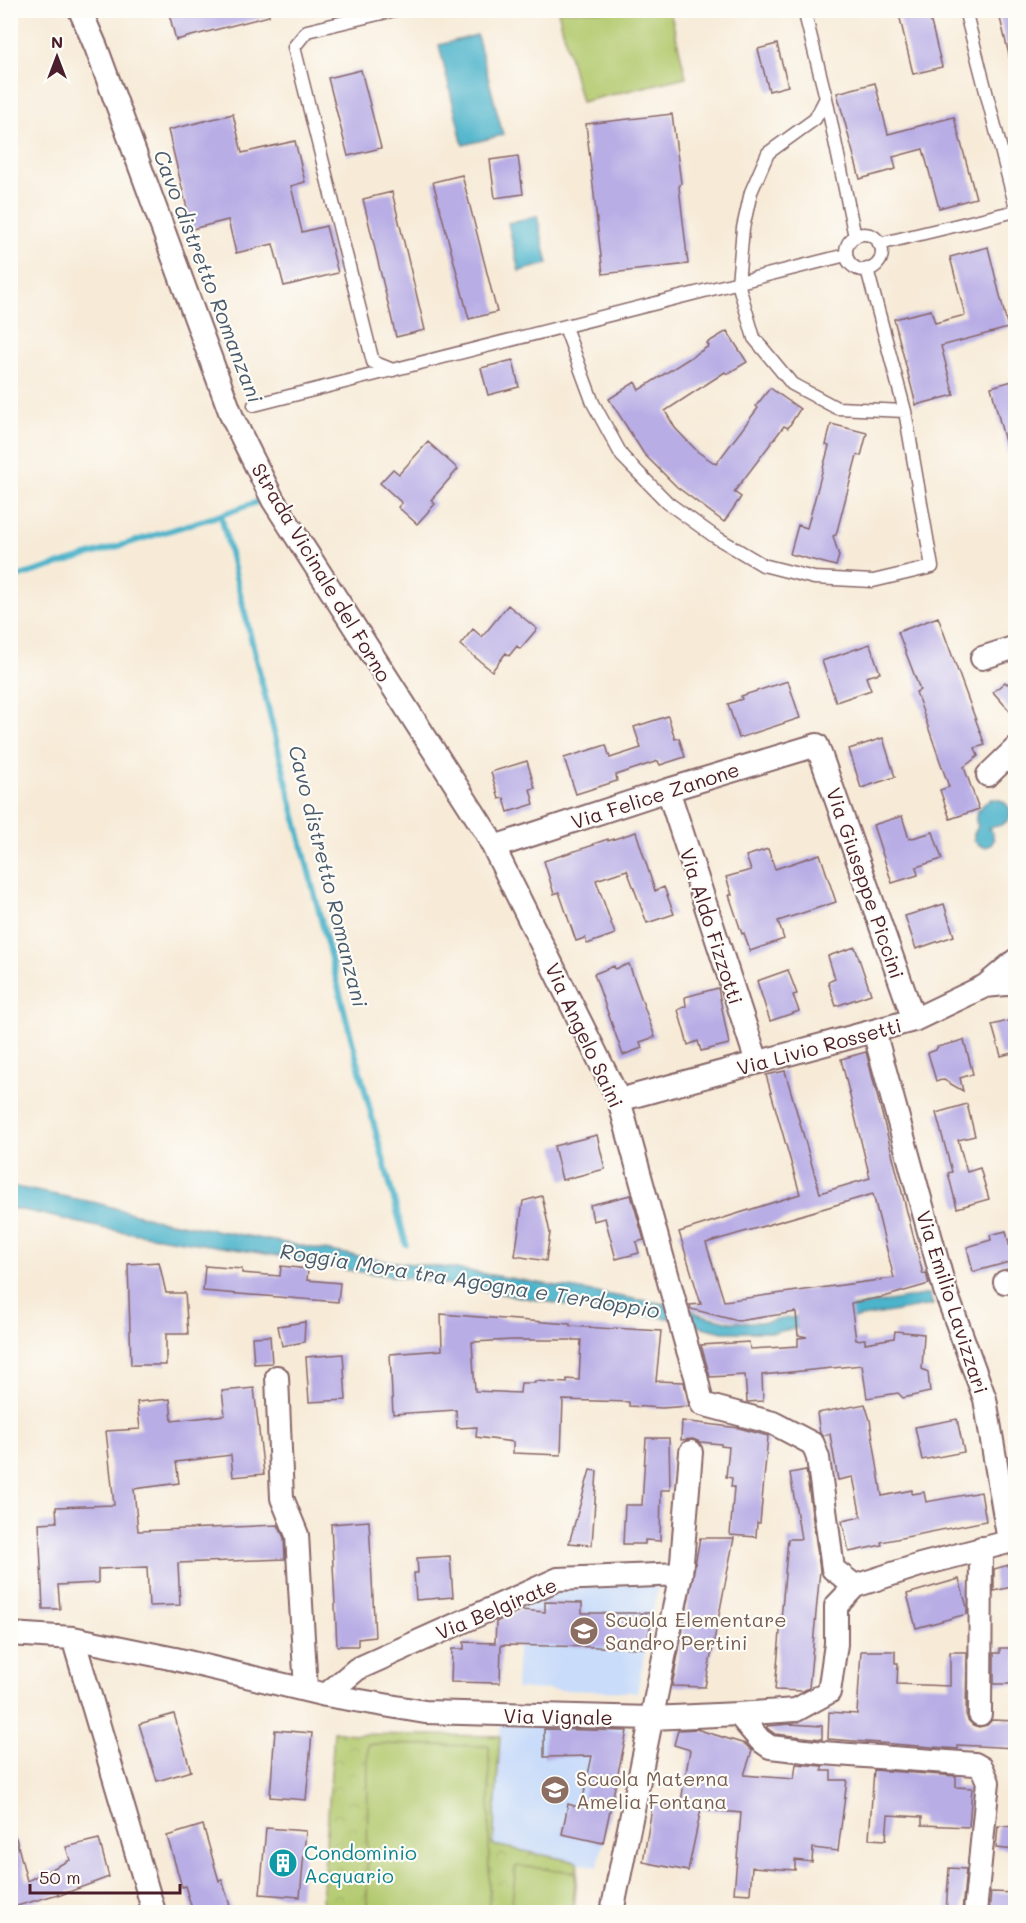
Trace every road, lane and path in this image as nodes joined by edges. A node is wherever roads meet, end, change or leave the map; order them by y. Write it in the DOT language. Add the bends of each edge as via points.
graph roads {
  1 [pos="80,10"];
  2 [pos="395,10"];
  3 [pos="804,10"];
  4 [pos="965,10"];
  5 [pos="826,98"];
  6 [pos="1016,209"];
  7 [pos="855,237"];
  8 [pos="879,243"];
  9 [pos="846,255"];
  10 [pos="867,269"];
  11 [pos="738,283"];
  12 [pos="565,327"];
  13 [pos="393,370"];
  14 [pos="254,405"];
  15 [pos="905,411"];
  16 [pos="1016,646"];
  17 [pos="982,658"];
  18 [pos="817,745"];
  19 [pos="1016,748"];
  20 [pos="988,775"];
  21 [pos="668,790"];
  22 [pos="494,847"];
  23 [pos="1016,960"];
  24 [pos="1016,983"];
  25 [pos="985,986"];
  26 [pos="914,1020"];
  27 [pos="874,1031"];
  28 [pos="757,1062"];
  29 [pos="619,1100"];
  30 [pos="277,1377"];
  31 [pos="691,1452"];
  32 [pos="1012,1541"];
  33 [pos="981,1548"];
  34 [pos="681,1574"];
  35 [pos="855,1586"];
  36 [pos="10,1634"];
  37 [pos="73,1638"];
  38 [pos="316,1693"];
  39 [pos="738,1714"];
  40 [pos="980,1714"];
  41 [pos="652,1718"];
  42 [pos="153,1912"];
  43 [pos="612,1912"];
  44 [pos="975,1912"];
  1 -- 22 [label="street, Strada Vicinale del Forno" via="232,417 271,495"];
  2 -- 13 [label="lane" via="307,31 294,47 373,362"];
  3 -- 5 [label="lane"];
  4 -- 6 [label="lane"];
  5 -- 7 [label="lane"];
  5 -- 11 [label="lane" via="814,119 768,153 751,192"];
  6 -- 8 [label="lane"];
  7 -- 8 [label="lane" via="865,234"];
  7 -- 9 [label="lane" via="846,247"];
  8 -- 10 [label="lane" via="879,261"];
  9 -- 10 [label="lane" via="854,267"];
  9 -- 11 [label="lane"];
  10 -- 15 [label="lane"];
  11 -- 12 [label="lane"];
  11 -- 15 [label="lane" via="754,338 792,384 837,408"];
  12 -- 13 [label="lane"];
  12 -- 15 [label="lane" via="593,403 622,456 668,503 714,536 773,568 814,578 873,581 932,567"];
  13 -- 14 [label="lane"];
  16 -- 17 [label="street"];
  18 -- 21 [label="street, Via Felice Zanone"];
  18 -- 26 [label="street, Via Giuseppe Piccini"];
  19 -- 20 [label="street"];
  21 -- 22 [label="street, Via Felice Zanone"];
  21 -- 28 [label="street, Via Aldo Fizzotti"];
  22 -- 29 [label="street, Via Angelo Saini"];
  23 -- 25 [label="street"];
  24 -- 25 [label="street, Via Livio Rossetti"];
  25 -- 26 [label="street, Via Livio Rossetti"];
  26 -- 27 [label="street, Via Livio Rossetti"];
  27 -- 28 [label="street, Via Livio Rossetti"];
  27 -- 32 [label="street, Via Emilio Lavizzari" via="945,1290 985,1399"];
  28 -- 29 [label="street, Via Livio Rossetti"];
  29 -- 35 [label="street, Via Angelo Saini" via="702,1404 772,1423 813,1444 833,1569"];
  30 -- 38 [label="street" via="282,1498 297,1535"];
  31 -- 34 [label="street"];
  32 -- 33 [label="street"];
  33 -- 35 [label="street"];
  33 -- 40 [label="street"];
  34 -- 38 [label="street, Via Belgirate" via="558,1579 357,1669"];
  34 -- 41 [label="street"];
  35 -- 39 [label="street, Via Vignale" via="836,1606 836,1644 829,1692 796,1710"];
  36 -- 37 [label="street, Via Vignale"];
  37 -- 38 [label="street, Via Vignale"];
  37 -- 42 [label="street"];
  38 -- 41 [label="street, Via Vignale" via="425,1712"];
  39 -- 41 [label="street, Via Vignale"];
  39 -- 44 [label="street" via="770,1747 975,1764 982,1768 988,1782"];
  41 -- 43 [label="street"];
}
